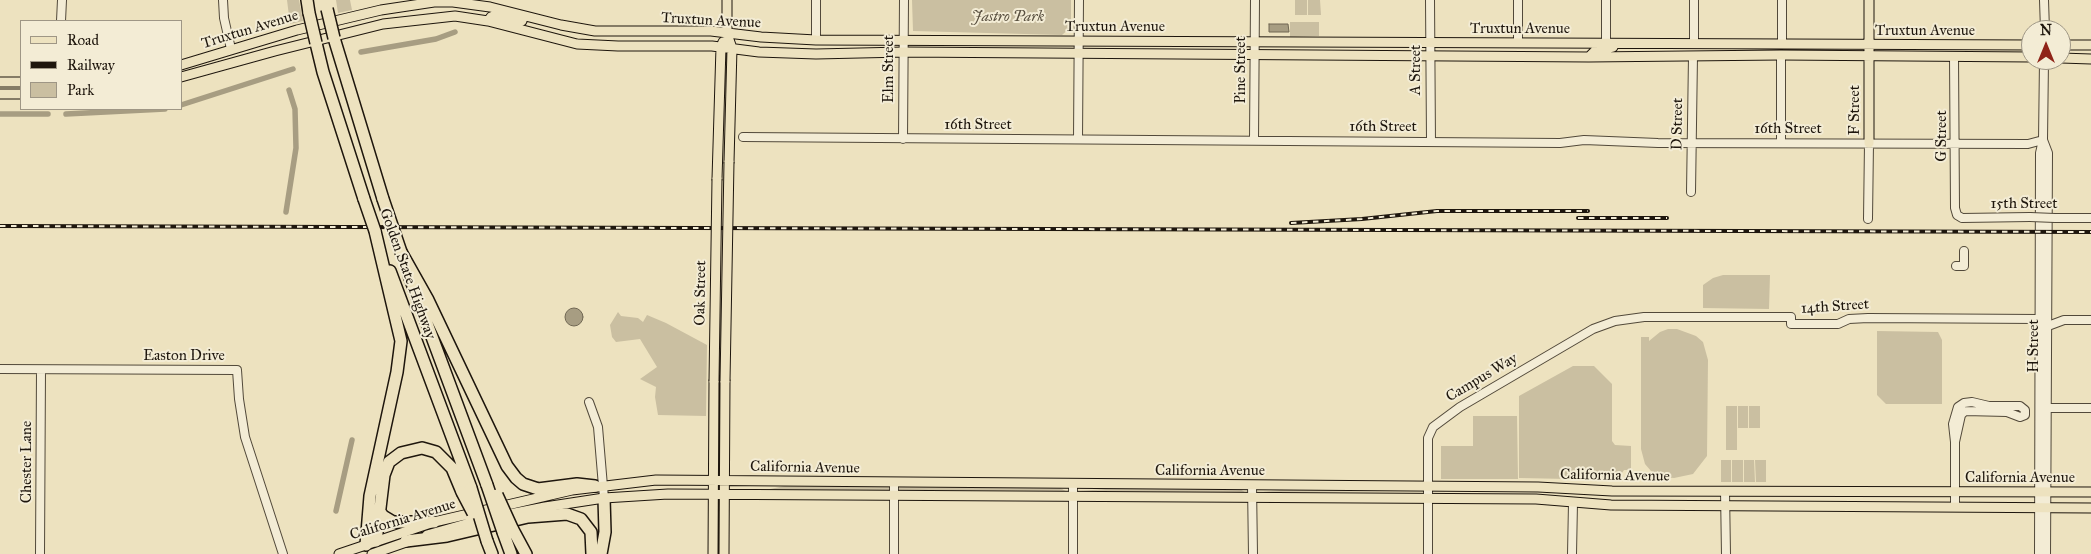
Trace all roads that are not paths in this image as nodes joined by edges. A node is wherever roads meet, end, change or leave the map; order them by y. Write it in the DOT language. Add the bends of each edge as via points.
graph roads {
  1 [pos="62,0"];
  2 [pos="223,0"];
  3 [pos="307,0"];
  4 [pos="727,0"];
  5 [pos="816,0"];
  6 [pos="904,0"];
  7 [pos="1079,0"];
  8 [pos="1255,0"];
  9 [pos="1430,0"];
  10 [pos="1518,0"];
  11 [pos="1606,0"];
  12 [pos="1694,0"];
  13 [pos="1782,0"];
  14 [pos="1870,0"];
  15 [pos="2044,0"];
  16 [pos="434,1"];
  17 [pos="327,5"];
  18 [pos="60,20"];
  19 [pos="2044,20"];
  20 [pos="488,21"];
  21 [pos="596,31"];
  22 [pos="727,34"];
  23 [pos="903,39"];
  24 [pos="816,40"];
  25 [pos="1079,40"];
  26 [pos="1254,41"];
  27 [pos="1430,42"];
  28 [pos="1518,43"];
  29 [pos="1694,43"];
  30 [pos="1709,43"];
  31 [pos="1606,44"];
  32 [pos="1616,44"];
  33 [pos="1782,44"];
  34 [pos="1870,44"];
  35 [pos="2021,45"];
  36 [pos="2071,45"];
  37 [pos="2091,45"];
  38 [pos="720,47"];
  39 [pos="732,48"];
  40 [pos="231,49"];
  41 [pos="904,52"];
  42 [pos="1079,55"];
  43 [pos="1781,55"];
  44 [pos="1254,56"];
  45 [pos="1677,56"];
  46 [pos="1693,56"];
  47 [pos="1869,56"];
  48 [pos="1430,57"];
  49 [pos="1589,57"];
  50 [pos="1954,57"];
  51 [pos="2021,57"];
  52 [pos="2071,58"];
  53 [pos="2091,59"];
  54 [pos="182,65"];
  55 [pos="2044,70"];
  56 [pos="182,71"];
  57 [pos="182,77"];
  58 [pos="0,82"];
  59 [pos="20,82"];
  60 [pos="0,94"];
  61 [pos="20,94"];
  62 [pos="743,137"];
  63 [pos="903,139"];
  64 [pos="1078,139"];
  65 [pos="1254,140"];
  66 [pos="2043,140"];
  67 [pos="1431,141"];
  68 [pos="1781,142"];
  69 [pos="1692,143"];
  70 [pos="1869,143"];
  71 [pos="1955,143"];
  72 [pos="2023,144"];
  73 [pos="2040,153"];
  74 [pos="1691,192"];
  75 [pos="1957,214"];
  76 [pos="2091,218"];
  77 [pos="1868,219"];
  78 [pos="1964,251"];
  79 [pos="1956,266"];
  80 [pos="395,299"];
  81 [pos="422,300"];
  82 [pos="2048,311"];
  83 [pos="2039,319"];
  84 [pos="2070,319"];
  85 [pos="2091,320"];
  86 [pos="1611,322"];
  87 [pos="2048,326"];
  88 [pos="2048,360"];
  89 [pos="0,369"];
  90 [pos="42,370"];
  91 [pos="588,402"];
  92 [pos="2039,408"];
  93 [pos="2047,408"];
  94 [pos="2091,408"];
  95 [pos="1955,442"];
  96 [pos="713,480"];
  97 [pos="725,481"];
  98 [pos="894,483"];
  99 [pos="1073,484"];
  100 [pos="1252,485"];
  101 [pos="598,486"];
  102 [pos="1427,487"];
  103 [pos="466,490"];
  104 [pos="1725,491"];
  105 [pos="1955,492"];
  106 [pos="2042,492"];
  107 [pos="2091,492"];
  108 [pos="713,494"];
  109 [pos="725,494"];
  110 [pos="894,495"];
  111 [pos="1073,496"];
  112 [pos="604,498"];
  113 [pos="1252,498"];
  114 [pos="1428,499"];
  115 [pos="583,501"];
  116 [pos="1573,503"];
  117 [pos="1725,506"];
  118 [pos="1955,507"];
  119 [pos="2042,508"];
  120 [pos="2091,508"];
  121 [pos="378,509"];
  122 [pos="528,517"];
  123 [pos="434,522"];
  124 [pos="507,530"];
  125 [pos="406,541"];
  126 [pos="372,549"];
  127 [pos="40,554"];
  128 [pos="283,554"];
  129 [pos="339,554"];
  130 [pos="492,554"];
  131 [pos="511,554"];
  132 [pos="526,554"];
  133 [pos="592,554"];
  134 [pos="602,554"];
  135 [pos="713,554"];
  136 [pos="724,554"];
  137 [pos="894,554"];
  138 [pos="1073,554"];
  139 [pos="1253,554"];
  140 [pos="1428,554"];
  141 [pos="1572,554"];
  142 [pos="1726,554"];
  143 [pos="2039,554"];
  144 [pos="2046,554"];
  1 -- 18 [label="street"];
  2 -- 40 [label="street"];
  3 -- 80 [label="highway, Golden State Highway, bridge" via="323,72"];
  4 -- 22 [label="main road, Oak Street"];
  5 -- 24 [label="street"];
  6 -- 23 [label="street, Elm Street"];
  7 -- 25 [label="street"];
  8 -- 26 [label="street, Pine Street"];
  9 -- 27 [label="street, A Street"];
  10 -- 28 [label="street"];
  11 -- 31 [label="street"];
  12 -- 29 [label="street"];
  13 -- 33 [label="street"];
  14 -- 34 [label="main road, F Street"];
  15 -- 19 [label="street"];
  16 -- 21 [label="main road, Truxtun Avenue" via="490,7"];
  16 -- 40 [label="main road, Truxtun Avenue" via="381,10"];
  17 -- 81 [label="highway, Golden State Highway, bridge" via="382,199"];
  20 -- 21 [label="main road" via="496,15 574,34"];
  20 -- 38 [label="main road, Truxtun Avenue" via="578,44"];
  20 -- 57 [label="main road, Truxtun Avenue" via="455,16 399,22 275,50"];
  21 -- 22 [label="main road, Truxtun Avenue"];
  22 -- 24 [label="main road, Truxtun Avenue"];
  22 -- 38 [label="main road, Oak Street"];
  22 -- 39 [label="main road, Oak Street"];
  23 -- 24 [label="main road, Truxtun Avenue"];
  23 -- 25 [label="main road, Truxtun Avenue"];
  23 -- 41 [label="street, Elm Street"];
  25 -- 26 [label="main road, Truxtun Avenue"];
  25 -- 42 [label="street"];
  26 -- 27 [label="main road, Truxtun Avenue"];
  26 -- 44 [label="street, Pine Street"];
  27 -- 28 [label="main road, Truxtun Avenue"];
  27 -- 48 [label="street, A Street"];
  28 -- 31 [label="main road, Truxtun Avenue"];
  29 -- 30 [label="main road, Truxtun Avenue"];
  29 -- 32 [label="main road, Truxtun Avenue"];
  29 -- 45 [label="main road"];
  30 -- 33 [label="main road, Truxtun Avenue"];
  30 -- 46 [label="main road"];
  31 -- 32 [label="main road, Truxtun Avenue"];
  32 -- 49 [label="main road" via="1611,49 1595,51"];
  33 -- 34 [label="main road, Truxtun Avenue"];
  34 -- 35 [label="main road, Truxtun Avenue"];
  34 -- 47 [label="main road, F Street"];
  36 -- 37 [label="main road"];
  38 -- 39 [label="main road, Truxtun Avenue"];
  38 -- 96 [label="main road, Oak Street, bridge"];
  39 -- 41 [label="main road, Truxtun Avenue" via="816,54"];
  39 -- 97 [label="main road, Oak Street, bridge"];
  40 -- 54 [label="main road, Truxtun Avenue"];
  40 -- 56 [label="main road" via="226,57"];
  41 -- 42 [label="main road, Truxtun Avenue"];
  41 -- 63 [label="street, Elm Street"];
  42 -- 44 [label="main road, Truxtun Avenue"];
  42 -- 64 [label="street"];
  43 -- 46 [label="main road, Truxtun Avenue"];
  43 -- 47 [label="main road, Truxtun Avenue"];
  43 -- 68 [label="street"];
  44 -- 48 [label="main road, Truxtun Avenue"];
  44 -- 65 [label="street, Pine Street"];
  45 -- 46 [label="main road, Truxtun Avenue"];
  45 -- 49 [label="main road, Truxtun Avenue"];
  46 -- 69 [label="street, D Street"];
  47 -- 50 [label="main road, Truxtun Avenue"];
  47 -- 70 [label="main road, F Street"];
  48 -- 49 [label="main road, Truxtun Avenue"];
  48 -- 67 [label="street, A Street"];
  50 -- 51 [label="main road, Truxtun Avenue"];
  50 -- 71 [label="street, G Street"];
  52 -- 53 [label="main road"];
  55 -- 66 [label="street, H Street"];
  58 -- 59 [label="main road"];
  60 -- 61 [label="main road"];
  62 -- 63 [label="street, 16th Street"];
  63 -- 64 [label="street, 16th Street"];
  64 -- 65 [label="street, 16th Street"];
  65 -- 67 [label="street, 16th Street"];
  66 -- 72 [label="street, 16th Street"];
  66 -- 73 [label="street, H Street"];
  66 -- 82 [label="street, H Street" via="2048,153"];
  67 -- 69 [label="street, 16th Street"];
  68 -- 69 [label="street, 16th Street"];
  68 -- 70 [label="street, 16th Street"];
  69 -- 74 [label="street, D Street"];
  70 -- 71 [label="street, 16th Street"];
  70 -- 77 [label="street, F Street"];
  71 -- 72 [label="street, 16th Street"];
  71 -- 75 [label="street, G Street"];
  72 -- 73 [label="street, 16th Street"];
  73 -- 83 [label="street, H Street"];
  75 -- 76 [label="street, 15th Street, bridge" via="1962,218"];
  78 -- 79 [label="street" via="1964,266"];
  80 -- 103 [label="highway, Golden State Highway"];
  80 -- 126 [label="highway" via="400,354 370,496"];
  81 -- 101 [label="highway" via="516,478 538,489 577,484"];
  81 -- 124 [label="highway, Golden State Highway, bridge" via="474,451"];
  82 -- 84 [label="street"];
  82 -- 87 [label="street, H Street"];
  83 -- 86 [label="street, 14th Street" via="1868,318 1848,319 1838,324 1791,324 1791,316 1644,317"];
  83 -- 88 [label="street" via="2043,325"];
  83 -- 92 [label="street, H Street"];
  84 -- 85 [label="street"];
  84 -- 87 [label="street"];
  86 -- 102 [label="street, Campus Way" via="1581,335 1433,426 1428,438"];
  87 -- 88 [label="street, H Street"];
  88 -- 93 [label="street, H Street"];
  89 -- 90 [label="street, Easton Drive"];
  90 -- 127 [label="street, Chester Lane"];
  90 -- 128 [label="street, Easton Drive" via="238,370 245,437"];
  91 -- 101 [label="street" via="598,427"];
  92 -- 93 [label="street"];
  92 -- 106 [label="street, H Street"];
  93 -- 94 [label="street"];
  93 -- 106 [label="street, H Street"];
  95 -- 95 [label="street" via="1964,411 2007,412 2020,417 2025,415 2025,410 2020,406 1964,403 1956,410 1953,421"];
  95 -- 105 [label="street"];
  96 -- 97 [label="main road, California Avenue"];
  96 -- 101 [label="main road, California Avenue" via="656,480"];
  96 -- 108 [label="main road, Oak Street"];
  97 -- 98 [label="main road, California Avenue"];
  97 -- 109 [label="main road, Oak Street"];
  98 -- 99 [label="main road, California Avenue"];
  98 -- 110 [label="street"];
  99 -- 100 [label="main road, California Avenue"];
  99 -- 111 [label="street"];
  100 -- 102 [label="main road, California Avenue"];
  100 -- 113 [label="street"];
  101 -- 112 [label="street"];
  101 -- 123 [label="main road, California Avenue"];
  102 -- 104 [label="main road, California Avenue"];
  102 -- 114 [label="street, Campus Way"];
  103 -- 121 [label="highway" via="443,457 428,449 414,448 401,452 389,462"];
  103 -- 130 [label="highway, bridge"];
  104 -- 105 [label="main road, California Avenue"];
  104 -- 117 [label="street"];
  105 -- 106 [label="main road, California Avenue"];
  105 -- 118 [label="street"];
  106 -- 107 [label="main road, California Avenue"];
  106 -- 119 [label="street, H Street"];
  108 -- 109 [label="main road, California Avenue"];
  108 -- 112 [label="main road, California Avenue"];
  108 -- 135 [label="main road, Oak Street"];
  109 -- 110 [label="main road, California Avenue"];
  109 -- 136 [label="main road, Oak Street"];
  110 -- 111 [label="main road, California Avenue"];
  110 -- 137 [label="street"];
  111 -- 113 [label="main road, California Avenue"];
  111 -- 138 [label="street"];
  112 -- 115 [label="main road, California Avenue"];
  112 -- 134 [label="highway"];
  113 -- 114 [label="main road, California Avenue"];
  113 -- 139 [label="street"];
  114 -- 116 [label="main road, California Avenue" via="1536,499"];
  114 -- 140 [label="street"];
  115 -- 122 [label="main road"];
  115 -- 125 [label="main road, California Avenue" via="480,520"];
  116 -- 117 [label="main road, California Avenue"];
  116 -- 141 [label="street"];
  117 -- 118 [label="main road, California Avenue"];
  117 -- 142 [label="street"];
  118 -- 119 [label="main road, California Avenue"];
  119 -- 120 [label="main road, California Avenue"];
  119 -- 143 [label="street, H Street"];
  119 -- 144 [label="street, H Street"];
  121 -- 123 [label="highway" via="393,522"];
  121 -- 126 [label="highway"];
  122 -- 125 [label="highway" via="447,536"];
  122 -- 133 [label="highway" via="576,516 591,532"];
  123 -- 126 [label="main road, California Avenue"];
  124 -- 131 [label="highway"];
  124 -- 132 [label="highway"];
  125 -- 126 [label="main road, California Avenue"];
  126 -- 129 [label="main road, California Avenue"];
}
